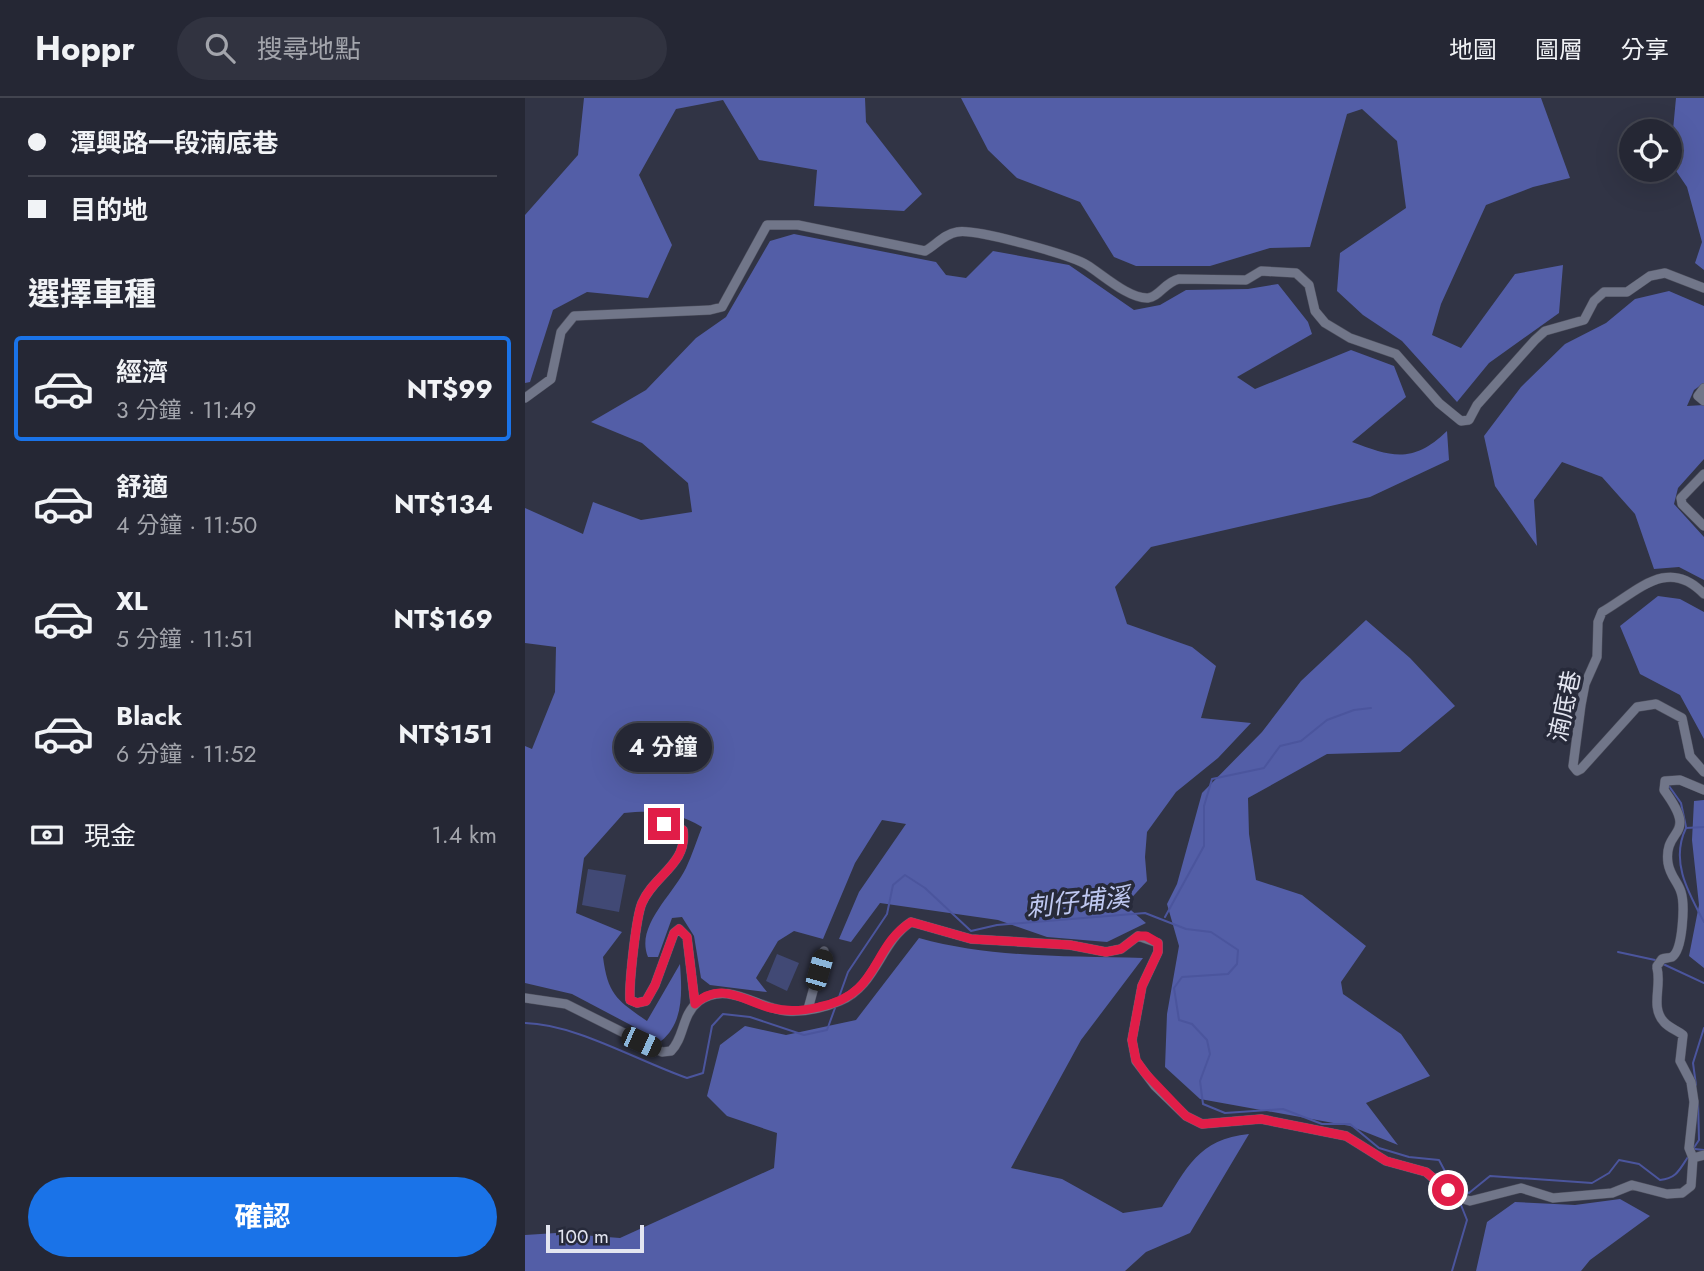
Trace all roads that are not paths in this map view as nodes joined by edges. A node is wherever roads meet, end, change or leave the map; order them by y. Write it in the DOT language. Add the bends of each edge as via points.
graph roads {
  1 [pos="1704,288"];
  2 [pos="1704,388"];
  3 [pos="525,398"];
  4 [pos="1704,401"];
  5 [pos="1704,474"];
  6 [pos="1704,526"];
  7 [pos="1704,594"];
  8 [pos="1704,772"];
  9 [pos="1704,790"];
  10 [pos="664,824"];
  11 [pos="824,951"];
  12 [pos="525,998"];
  13 [pos="695,1004"];
  14 [pos="808,1009"];
  15 [pos="1704,1155"];
  16 [pos="1693,1158"];
  1 -- 3 [label="street" via="1665,273 1650,276 1627,292 1604,292 1584,320 1545,331 1535,340 1469,420 1461,421 1422,386 1396,354 1350,338 1325,323 1315,311 1309,285 1296,273 1261,271 1247,280 1179,279 1169,281 1149,298 1136,296 1071,255 977,232 955,232 925,251 798,225 767,225 722,307 574,316 561,332 551,379"];
  2 -- 4 [label="street" via="1697,396"];
  5 -- 6 [label="street" via="1681,498"];
  7 -- 8 [label="street, 湳底巷" via="1681,576 1665,576 1602,612 1573,766 1581,769 1637,707 1655,704 1682,718 1691,756"];
  9 -- 16 [label="street" via="1679,780 1665,781 1664,790 1679,811 1681,827 1668,848 1668,863 1671,879 1681,890 1683,920 1677,952 1659,964 1656,1003 1664,1022 1683,1035 1681,1061 1694,1102 1689,1148"];
  10 -- 13 [label="street" via="683,830 683,848 641,905 630,1000 646,1001 679,929 687,937"];
  11 -- 14 [label="street"];
  12 -- 13 [label="street" via="566,1004 662,1052 677,1046 681,1026"];
  13 -- 14 [label="street" via="726,994 745,996 768,1007"];
  14 -- 16 [label="street" via="856,992 869,980 899,929 911,922 971,939 1070,945 1106,952 1146,936 1158,943 1158,952 1142,986 1132,1040 1136,1060 1155,1086 1186,1116 1202,1124 1261,1119 1346,1136 1386,1161 1426,1172 1454,1196 1470,1201 1521,1188 1553,1198 1612,1193 1632,1185 1682,1193 1691,1186"];
  15 -- 16 [label="street"];
}
